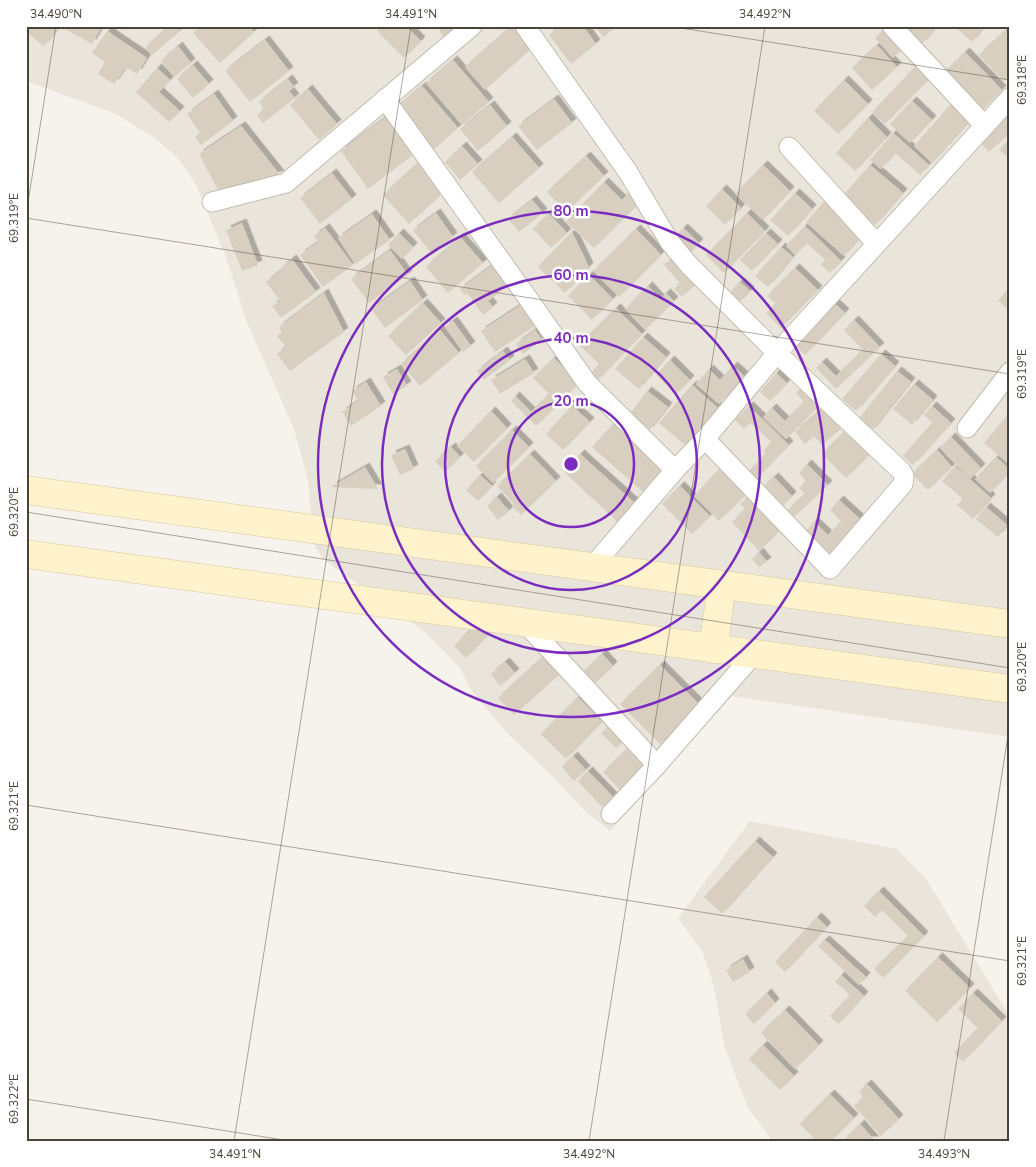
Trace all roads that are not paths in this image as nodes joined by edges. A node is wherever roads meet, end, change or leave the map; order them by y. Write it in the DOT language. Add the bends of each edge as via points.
graph roads {
  1 [pos="472,26"];
  2 [pos="525,26"];
  3 [pos="892,26"];
  4 [pos="1010,98"];
  5 [pos="385,100"];
  6 [pos="984,125"];
  7 [pos="789,148"];
  8 [pos="212,202"];
  9 [pos="876,243"];
  10 [pos="777,353"];
  11 [pos="1010,372"];
  12 [pos="967,428"];
  13 [pos="705,439"];
  14 [pos="675,470"];
  15 [pos="26,490"];
  16 [pos="26,554"];
  17 [pos="592,567"];
  18 [pos="722,585"];
  19 [pos="526,624"];
  20 [pos="1010,624"];
  21 [pos="713,649"];
  22 [pos="754,654"];
  23 [pos="1010,689"];
  24 [pos="657,765"];
  25 [pos="611,814"];
  1 -- 5 [label="street"];
  2 -- 10 [label="street" via="628,172 669,241"];
  3 -- 6 [label="street"];
  4 -- 6 [label="street"];
  5 -- 8 [label="street" via="286,183"];
  5 -- 14 [label="street" via="587,383"];
  6 -- 9 [label="street"];
  7 -- 9 [label="street"];
  9 -- 10 [label="street"];
  10 -- 13 [label="street"];
  10 -- 13 [label="street" via="901,471 903,484 830,569"];
  11 -- 12 [label="street"];
  13 -- 14 [label="street"];
  14 -- 17 [label="street"];
  15 -- 17 [label="street"];
  16 -- 19 [label="street"];
  17 -- 18 [label="street"];
  18 -- 20 [label="street"];
  18 -- 21 [label="street"];
  19 -- 21 [label="street"];
  19 -- 24 [label="street"];
  21 -- 22 [label="street"];
  22 -- 23 [label="street"];
  22 -- 24 [label="street"];
  24 -- 25 [label="street"];
}
